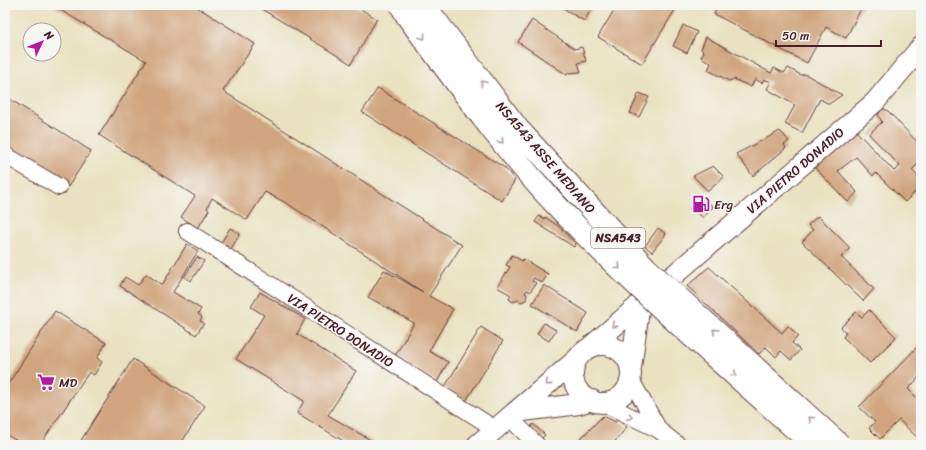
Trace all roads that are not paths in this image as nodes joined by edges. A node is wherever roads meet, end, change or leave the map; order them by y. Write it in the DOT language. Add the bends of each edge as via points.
graph roads {
  1 [pos="401,5"];
  2 [pos="424,5"];
  3 [pos="921,47"];
  4 [pos="5,155"];
  5 [pos="59,187"];
  6 [pos="187,231"];
  7 [pos="640,303"];
  8 [pos="583,353"];
  9 [pos="631,373"];
  10 [pos="597,401"];
  11 [pos="506,419"];
  12 [pos="659,430"];
  13 [pos="477,445"];
  14 [pos="537,445"];
  15 [pos="678,445"];
  16 [pos="813,445"];
  17 [pos="840,445"];
  1 -- 16 [label="highway, NSA543 ASSE MEDIANO / NSA543, one-way, bridge" via="492,130 558,207 629,279"];
  17 -- 2 [label="highway, NSA543 ASSE MEDIANO / NSA543, one-way, bridge" via="646,268 518,129"];
  3 -- 7 [label="main road, VIA PIETRO DONADIO" via="875,102"];
  4 -- 5 [label="street"];
  6 -- 11 [label="street, VIA PIETRO DONADIO"];
  7 -- 8 [label="main road, VIA PIETRO DONADIO, one-way"];
  7 -- 9 [label="main road"];
  8 -- 9 [label="main road" via="597,345 614,347 622,352"];
  8 -- 10 [label="main road" via="574,366 575,382 584,396"];
  8 -- 11 [label="main road, VIA PIETRO DONADIO, one-way"];
  9 -- 10 [label="main road" via="628,386 620,396 608,402"];
  9 -- 12 [label="street"];
  10 -- 11 [label="main road"];
  10 -- 12 [label="street, one-way"];
  11 -- 13 [label="main road, VIA PIETRO DONADIO"];
  11 -- 14 [label="street"];
  12 -- 15 [label="street"];
}
